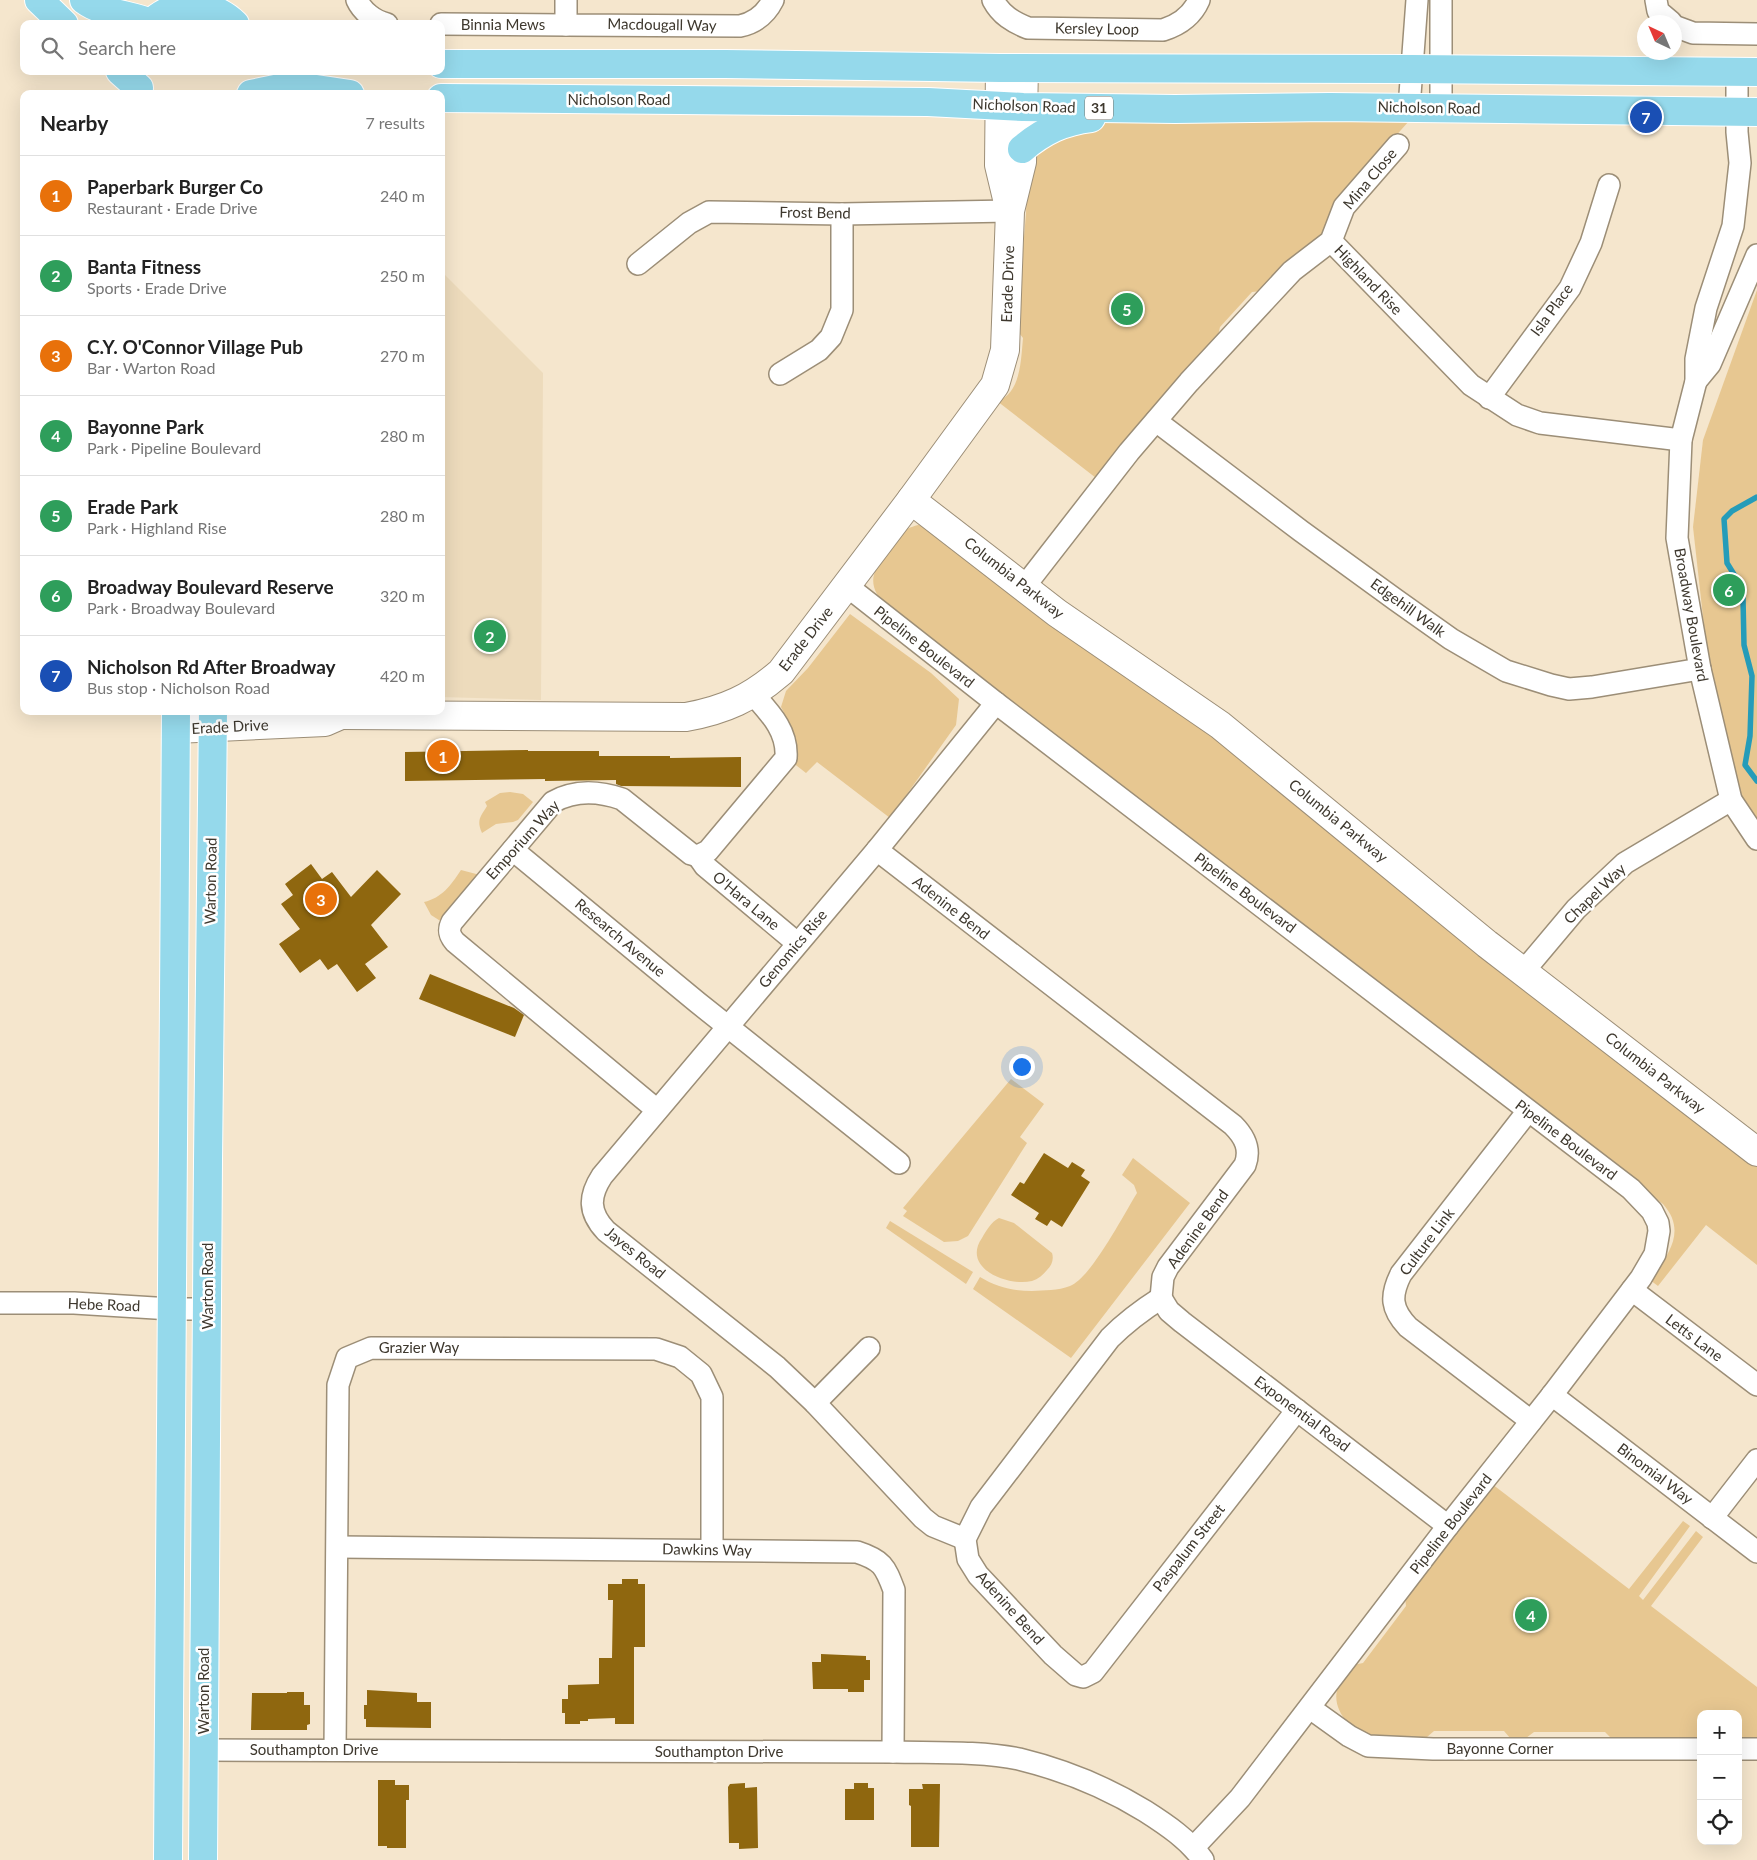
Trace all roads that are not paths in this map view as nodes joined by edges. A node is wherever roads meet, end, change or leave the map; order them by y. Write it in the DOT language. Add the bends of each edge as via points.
graph roads {
  1 [pos="39,0"];
  2 [pos="84,0"];
  3 [pos="357,0"];
  4 [pos="566,0"];
  5 [pos="773,0"];
  6 [pos="993,0"];
  7 [pos="1199,0"];
  8 [pos="1418,0"];
  9 [pos="1441,0"];
  10 [pos="1656,0"];
  11 [pos="225,13"];
  12 [pos="1662,15"];
  13 [pos="155,16"];
  14 [pos="60,20"];
  15 [pos="378,20"];
  16 [pos="445,24"];
  17 [pos="566,25"];
  18 [pos="1682,29"];
  19 [pos="1757,34"];
  20 [pos="445,64"];
  21 [pos="1012,68"];
  22 [pos="1412,69"];
  23 [pos="1442,70"];
  24 [pos="1747,72"];
  25 [pos="249,75"];
  26 [pos="245,90"];
  27 [pos="270,90"];
  28 [pos="323,90"];
  29 [pos="445,98"];
  30 [pos="1012,106"];
  31 [pos="1409,108"];
  32 [pos="1441,108"];
  33 [pos="1175,109"];
  34 [pos="1748,111"];
  35 [pos="1398,145"];
  36 [pos="1022,149"];
  37 [pos="1609,185"];
  38 [pos="1010,211"];
  39 [pos="842,214"];
  40 [pos="1330,241"];
  41 [pos="1757,255"];
  42 [pos="638,264"];
  43 [pos="780,374"];
  44 [pos="1696,381"];
  45 [pos="1489,398"];
  46 [pos="1156,421"];
  47 [pos="1681,440"];
  48 [pos="911,500"];
  49 [pos="847,586"];
  50 [pos="1024,587"];
  51 [pos="1700,670"];
  52 [pos="753,694"];
  53 [pos="996,703"];
  54 [pos="445,714"];
  55 [pos="333,715"];
  56 [pos="176,720"];
  57 [pos="213,720"];
  58 [pos="1730,800"];
  59 [pos="1757,839"];
  60 [pos="513,850"];
  61 [pos="877,850"];
  62 [pos="698,856"];
  63 [pos="797,944"];
  64 [pos="1523,972"];
  65 [pos="728,1026"];
  66 [pos="657,1110"];
  67 [pos="1528,1111"];
  68 [pos="1757,1152"];
  69 [pos="899,1163"];
  70 [pos="1632,1290"];
  71 [pos="1161,1298"];
  72 [pos="0,1303"];
  73 [pos="171,1309"];
  74 [pos="208,1309"];
  75 [pos="869,1348"];
  76 [pos="1757,1385"];
  77 [pos="1552,1396"];
  78 [pos="815,1403"];
  79 [pos="1297,1410"];
  80 [pos="1532,1421"];
  81 [pos="1757,1460"];
  82 [pos="1712,1518"];
  83 [pos="1448,1526"];
  84 [pos="965,1539"];
  85 [pos="338,1548"];
  86 [pos="712,1550"];
  87 [pos="1757,1552"];
  88 [pos="1076,1675"];
  89 [pos="1310,1708"];
  90 [pos="1697,1748"];
  91 [pos="1742,1748"];
  92 [pos="1757,1749"];
  93 [pos="204,1750"];
  94 [pos="335,1750"];
  95 [pos="893,1752"];
  96 [pos="1199,1854"];
  97 [pos="168,1860"];
  98 [pos="203,1860"];
  1 -- 14 [label="main road"];
  2 -- 13 [label="main road" via="99,8 136,17"];
  3 -- 15 [label="street"];
  4 -- 17 [label="street"];
  5 -- 17 [label="street, Macdougall Way" via="757,19 740,26"];
  6 -- 7 [label="street, Kersley Loop" via="1008,19 1028,28 1163,30 1182,22"];
  8 -- 22 [label="street"];
  9 -- 23 [label="street"];
  10 -- 12 [label="street"];
  11 -- 13 [label="main road" via="192,5"];
  16 -- 17 [label="street, Binnia Mews"];
  18 -- 19 [label="street" via="1693,33"];
  20 -- 21 [label="main road"];
  21 -- 22 [label="main road"];
  21 -- 30 [label="street, Erade Drive"];
  22 -- 23 [label="main road"];
  22 -- 31 [label="street"];
  23 -- 24 [label="main road"];
  23 -- 32 [label="street"];
  24 -- 34 [label="street, Broadway Boulevard"];
  25 -- 26 [label="main road"];
  27 -- 28 [label="main road" via="303,87"];
  29 -- 30 [label="main road, Nicholson Road / 31" via="928,102"];
  30 -- 33 [label="main road, Nicholson Road / 31"];
  30 -- 36 [label="street, Erade Drive"];
  30 -- 38 [label="street, Erade Drive" via="999,165"];
  31 -- 32 [label="main road, Nicholson Road / 31"];
  31 -- 33 [label="main road, Nicholson Road / 31"];
  32 -- 34 [label="main road, Nicholson Road / 31"];
  33 -- 36 [label="main road" via="1083,119 1038,135"];
  34 -- 44 [label="street, Broadway Boulevard" via="1737,132 1740,164 1733,226 1706,308 1696,360"];
  35 -- 40 [label="street, Mina Close" via="1344,207"];
  36 -- 38 [label="street, Erade Drive" via="1022,165"];
  37 -- 45 [label="street, Isla Place" via="1591,243 1570,288"];
  38 -- 39 [label="street, Frost Bend"];
  38 -- 48 [label="street, Erade Drive" via="1003,364 988,396"];
  39 -- 42 [label="street, Frost Bend" via="709,212 689,223"];
  39 -- 43 [label="street" via="842,310 831,337 820,350"];
  40 -- 45 [label="street, Highland Rise" via="1450,366"];
  40 -- 46 [label="street, Highland Rise" via="1292,270"];
  41 -- 44 [label="street, Broadway Boulevard" via="1710,364"];
  44 -- 47 [label="street, Broadway Boulevard"];
  45 -- 47 [label="street, Highland Rise" via="1517,416 1540,423"];
  46 -- 50 [label="street, Highland Rise"];
  46 -- 51 [label="street, Edgehill Walk" via="1451,639 1506,671 1569,689"];
  47 -- 51 [label="street, Broadway Boulevard" via="1677,538"];
  48 -- 49 [label="street, Erade Drive"];
  48 -- 50 [label="street, Columbia Parkway"];
  49 -- 52 [label="street, Erade Drive" via="786,667"];
  49 -- 53 [label="street, Pipeline Boulevard"];
  50 -- 64 [label="street, Columbia Parkway" via="1220,725"];
  51 -- 58 [label="street, Broadway Boulevard"];
  52 -- 54 [label="street, Erade Drive" via="721,709 686,717"];
  52 -- 62 [label="street" via="780,726 787,747 786,758 708,851"];
  53 -- 61 [label="street, Genomics Rise"];
  53 -- 67 [label="street, Pipeline Boulevard"];
  55 -- 57 [label="street, Erade Drive" via="325,722"];
  56 -- 57 [label="street, Erade Drive"];
  56 -- 73 [label="main road"];
  57 -- 74 [label="main road, Warton Road"];
  58 -- 59 [label="street, Broadway Boulevard"];
  58 -- 64 [label="street, Chapel Way" via="1625,863 1576,909"];
  60 -- 62 [label="street, Emporium Way" via="553,802 565,795 582,793 622,799 691,854"];
  60 -- 65 [label="street, Research Avenue"];
  60 -- 66 [label="street, Emporium Way" via="452,922 451,938"];
  61 -- 63 [label="street, Genomics Rise"];
  61 -- 71 [label="street, Adenine Bend" via="1242,1134 1248,1155 1245,1165 1168,1266"];
  62 -- 63 [label="street, O'Hara Lane" via="705,866"];
  63 -- 65 [label="street, Genomics Rise"];
  64 -- 68 [label="street, Columbia Parkway"];
  65 -- 66 [label="street, Jayes Road"];
  65 -- 69 [label="street"];
  66 -- 78 [label="street, Jayes Road" via="595,1186 592,1207 600,1224 777,1368"];
  67 -- 70 [label="street, Pipeline Boulevard" via="1631,1189 1652,1211 1658,1223 1659,1240 1649,1266"];
  67 -- 80 [label="street, Culture Link" via="1401,1274 1393,1298 1396,1311 1408,1327"];
  70 -- 76 [label="street, Letts Lane"];
  70 -- 77 [label="street, Pipeline Boulevard"];
  71 -- 79 [label="street, Exponential Road" via="1182,1322"];
  71 -- 84 [label="street" via="1138,1312 1110,1338 981,1507"];
  72 -- 73 [label="street, Hebe Road" via="74,1303"];
  73 -- 74 [label="street, Hebe Road"];
  73 -- 97 [label="main road"];
  74 -- 93 [label="main road, Warton Road"];
  75 -- 78 [label="street"];
  77 -- 80 [label="street, Pipeline Boulevard"];
  77 -- 82 [label="street, Binomial Way"];
  78 -- 84 [label="street, Jayes Road" via="923,1518 933,1526"];
  79 -- 83 [label="street, Exponential Road"];
  79 -- 88 [label="street, Paspalum Street" via="1093,1672 1083,1677"];
  80 -- 83 [label="street, Pipeline Boulevard"];
  81 -- 82 [label="street"];
  82 -- 87 [label="street, Binomial Way"];
  83 -- 89 [label="street, Pipeline Boulevard"];
  84 -- 88 [label="street, Adenine Bend" via="968,1560 978,1574 1053,1655"];
  85 -- 86 [label="street, Dawkins Way"];
  85 -- 86 [label="street, Grazier Way" via="338,1385 346,1358 371,1348 656,1349 680,1357 701,1374 712,1398"];
  85 -- 94 [label="street, Grazier Way"];
  86 -- 95 [label="street, Dawkins Way" via="857,1552 875,1558 888,1573 894,1590"];
  89 -- 90 [label="street, Bayonne Corner" via="1368,1746 1433,1749"];
  89 -- 96 [label="street, Pipeline Boulevard"];
  91 -- 92 [label="street"];
  93 -- 94 [label="street, Southampton Drive"];
  93 -- 98 [label="main road, Warton Road"];
  94 -- 95 [label="street, Southampton Drive"];
  95 -- 96 [label="street, Southampton Drive" via="964,1753 1018,1759 1078,1776 1136,1805"];
}
